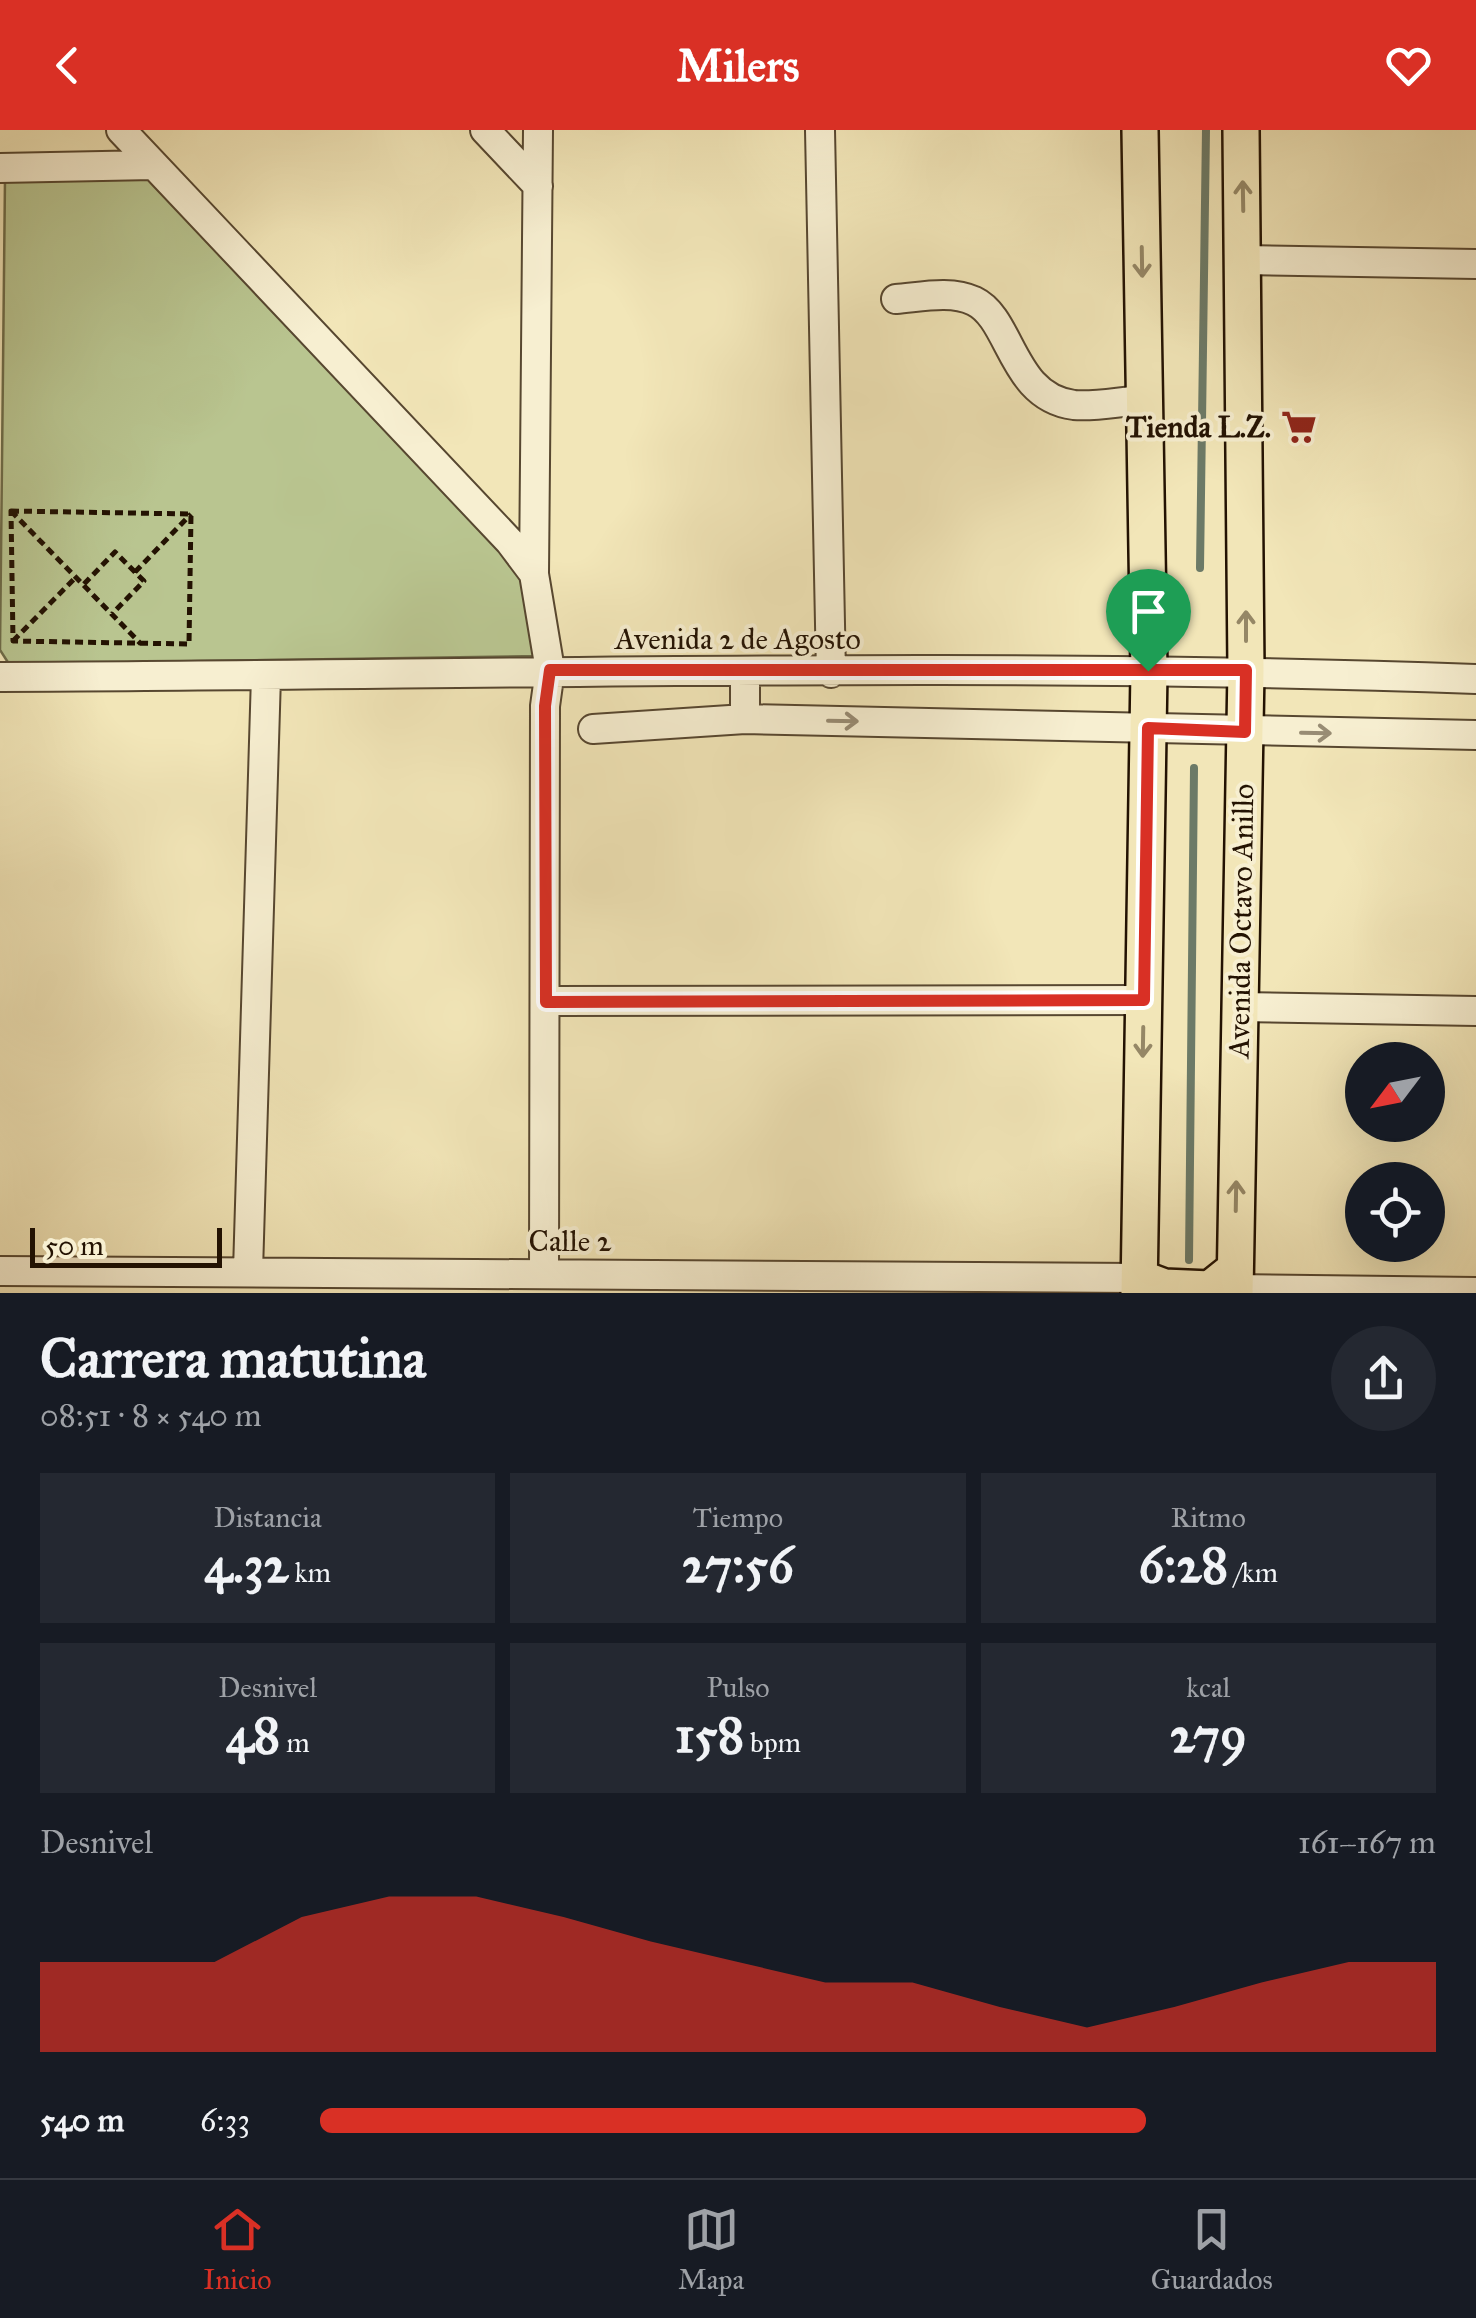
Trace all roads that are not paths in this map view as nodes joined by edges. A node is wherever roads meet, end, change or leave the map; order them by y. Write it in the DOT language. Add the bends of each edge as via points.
graph roads {
  1 [pos="120,130"];
  2 [pos="485,130"];
  3 [pos="538,130"];
  4 [pos="820,130"];
  5 [pos="1140,130"];
  6 [pos="1242,130"];
  7 [pos="152,165"];
  8 [pos="0,168"];
  9 [pos="538,186"];
  10 [pos="1244,260"];
  11 [pos="1476,264"];
  12 [pos="896,299"];
  13 [pos="1144,400"];
  14 [pos="534,574"];
  15 [pos="550,670"];
  16 [pos="1246,670"];
  17 [pos="1148,671"];
  18 [pos="745,672"];
  19 [pos="831,673"];
  20 [pos="266,676"];
  21 [pos="0,677"];
  22 [pos="1476,679"];
  23 [pos="745,719"];
  24 [pos="593,728"];
  25 [pos="1148,728"];
  26 [pos="1245,732"];
  27 [pos="1476,735"];
  28 [pos="1144,1000"];
  29 [pos="546,1002"];
  30 [pos="1238,1008"];
  31 [pos="1476,1011"];
  32 [pos="0,1271"];
  33 [pos="544,1274"];
  34 [pos="234,1278"];
  35 [pos="1235,1284"];
  36 [pos="1139,1286"];
  37 [pos="1476,1292"];
  1 -- 7 [label="street"];
  2 -- 9 [label="street"];
  3 -- 9 [label="street"];
  4 -- 19 [label="street"];
  5 -- 13 [label="main road, one-way"];
  10 -- 6 [label="main road, Avenida Octavo Anillo, one-way"];
  7 -- 8 [label="street"];
  7 -- 14 [label="street"];
  9 -- 14 [label="street"];
  10 -- 11 [label="street"];
  16 -- 10 [label="main road, Avenida Octavo Anillo, one-way"];
  12 -- 13 [label="street" via="956,295 978,302 1042,392 1072,405"];
  13 -- 17 [label="main road"];
  14 -- 15 [label="street"];
  15 -- 18 [label="street, Avenida 2 de Agosto"];
  15 -- 20 [label="street, Avenida 2 de Agosto"];
  15 -- 29 [label="street"];
  16 -- 17 [label="street, Avenida 2 de Agosto"];
  16 -- 22 [label="street, Avenida 2 de Agosto"];
  16 -- 26 [label="main road, Avenida Octavo Anillo"];
  17 -- 19 [label="street, Avenida 2 de Agosto"];
  17 -- 25 [label="main road"];
  18 -- 19 [label="street, Avenida 2 de Agosto"];
  18 -- 23 [label="street"];
  20 -- 21 [label="street, Avenida 2 de Agosto"];
  20 -- 34 [label="street"];
  23 -- 24 [label="street"];
  23 -- 25 [label="street, one-way"];
  25 -- 26 [label="street"];
  25 -- 28 [label="main road"];
  26 -- 27 [label="street, one-way"];
  26 -- 30 [label="main road, Avenida Octavo Anillo"];
  28 -- 29 [label="street"];
  28 -- 36 [label="main road, one-way"];
  29 -- 33 [label="street"];
  30 -- 31 [label="street"];
  35 -- 30 [label="main road, Avenida Octavo Anillo, one-way"];
  32 -- 34 [label="street, Calle 2"];
  33 -- 34 [label="street, Calle 2"];
  33 -- 36 [label="street, Calle 2"];
  35 -- 36 [label="main road"];
  35 -- 37 [label="street"];
}
